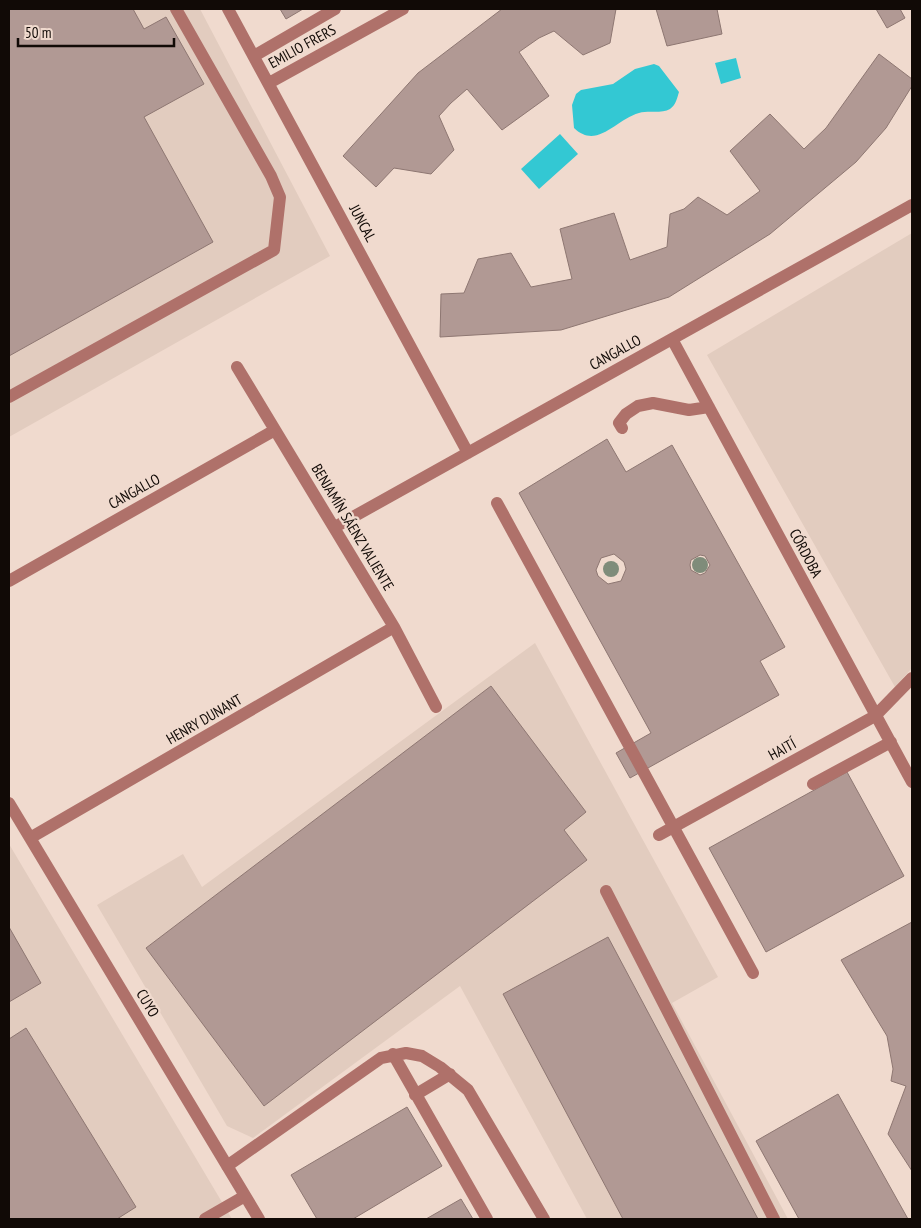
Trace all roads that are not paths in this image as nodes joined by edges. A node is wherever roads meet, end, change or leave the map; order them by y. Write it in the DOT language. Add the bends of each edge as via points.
graph roads {
  1 [pos="176,9"];
  2 [pos="228,9"];
  3 [pos="335,9"];
  4 [pos="403,9"];
  5 [pos="254,56"];
  6 [pos="269,83"];
  7 [pos="912,205"];
  8 [pos="672,339"];
  9 [pos="237,367"];
  10 [pos="9,397"];
  11 [pos="709,407"];
  12 [pos="622,428"];
  13 [pos="276,430"];
  14 [pos="468,453"];
  15 [pos="497,503"];
  16 [pos="334,528"];
  17 [pos="9,581"];
  18 [pos="394,627"];
  19 [pos="912,678"];
  20 [pos="436,707"];
  21 [pos="875,716"];
  22 [pos="891,742"];
  23 [pos="912,782"];
  24 [pos="813,784"];
  25 [pos="9,803"];
  26 [pos="674,828"];
  27 [pos="659,835"];
  28 [pos="30,838"];
  29 [pos="606,891"];
  30 [pos="753,973"];
  31 [pos="393,1054"];
  32 [pos="450,1074"];
  33 [pos="415,1095"];
  34 [pos="227,1166"];
  35 [pos="245,1196"];
  36 [pos="205,1219"];
  37 [pos="259,1219"];
  38 [pos="486,1219"];
  39 [pos="544,1219"];
  40 [pos="774,1219"];
  1 -- 10 [label="street" via="280,197 274,250"];
  2 -- 5 [label="street, JUNCAL"];
  3 -- 5 [label="street"];
  4 -- 6 [label="street, EMILIO FRERS"];
  5 -- 6 [label="street, JUNCAL"];
  6 -- 14 [label="street, JUNCAL"];
  7 -- 8 [label="street, CANGALLO"];
  8 -- 11 [label="street, CÓRDOBA"];
  8 -- 14 [label="street, CANGALLO"];
  9 -- 13 [label="street, BENJAMÍN SÁENZ VALIENTE"];
  11 -- 12 [label="street" via="689,410 660,403 638,406 619,423"];
  11 -- 21 [label="street, CÓRDOBA"];
  13 -- 16 [label="street, BENJAMÍN SÁENZ VALIENTE"];
  13 -- 17 [label="street, CANGALLO"];
  14 -- 16 [label="street, CANGALLO"];
  15 -- 26 [label="street"];
  16 -- 18 [label="street, BENJAMÍN SÁENZ VALIENTE"];
  18 -- 20 [label="street, BENJAMÍN SÁENZ VALIENTE"];
  18 -- 28 [label="street, HENRY DUNANT"];
  19 -- 21 [label="street, HAITÍ"];
  21 -- 22 [label="street, CÓRDOBA"];
  21 -- 26 [label="street, HAITÍ"];
  22 -- 23 [label="street, CÓRDOBA"];
  22 -- 24 [label="street"];
  25 -- 28 [label="street, CUYO"];
  26 -- 27 [label="street, HAITÍ"];
  26 -- 30 [label="street"];
  28 -- 34 [label="street, CUYO"];
  29 -- 40 [label="street"];
  31 -- 32 [label="street" via="422,1056"];
  31 -- 33 [label="street"];
  31 -- 34 [label="street" via="382,1058"];
  32 -- 33 [label="street"];
  32 -- 39 [label="street" via="468,1090"];
  33 -- 38 [label="street"];
  34 -- 35 [label="street, CUYO"];
  35 -- 36 [label="street"];
  35 -- 37 [label="street, CUYO"];
}
